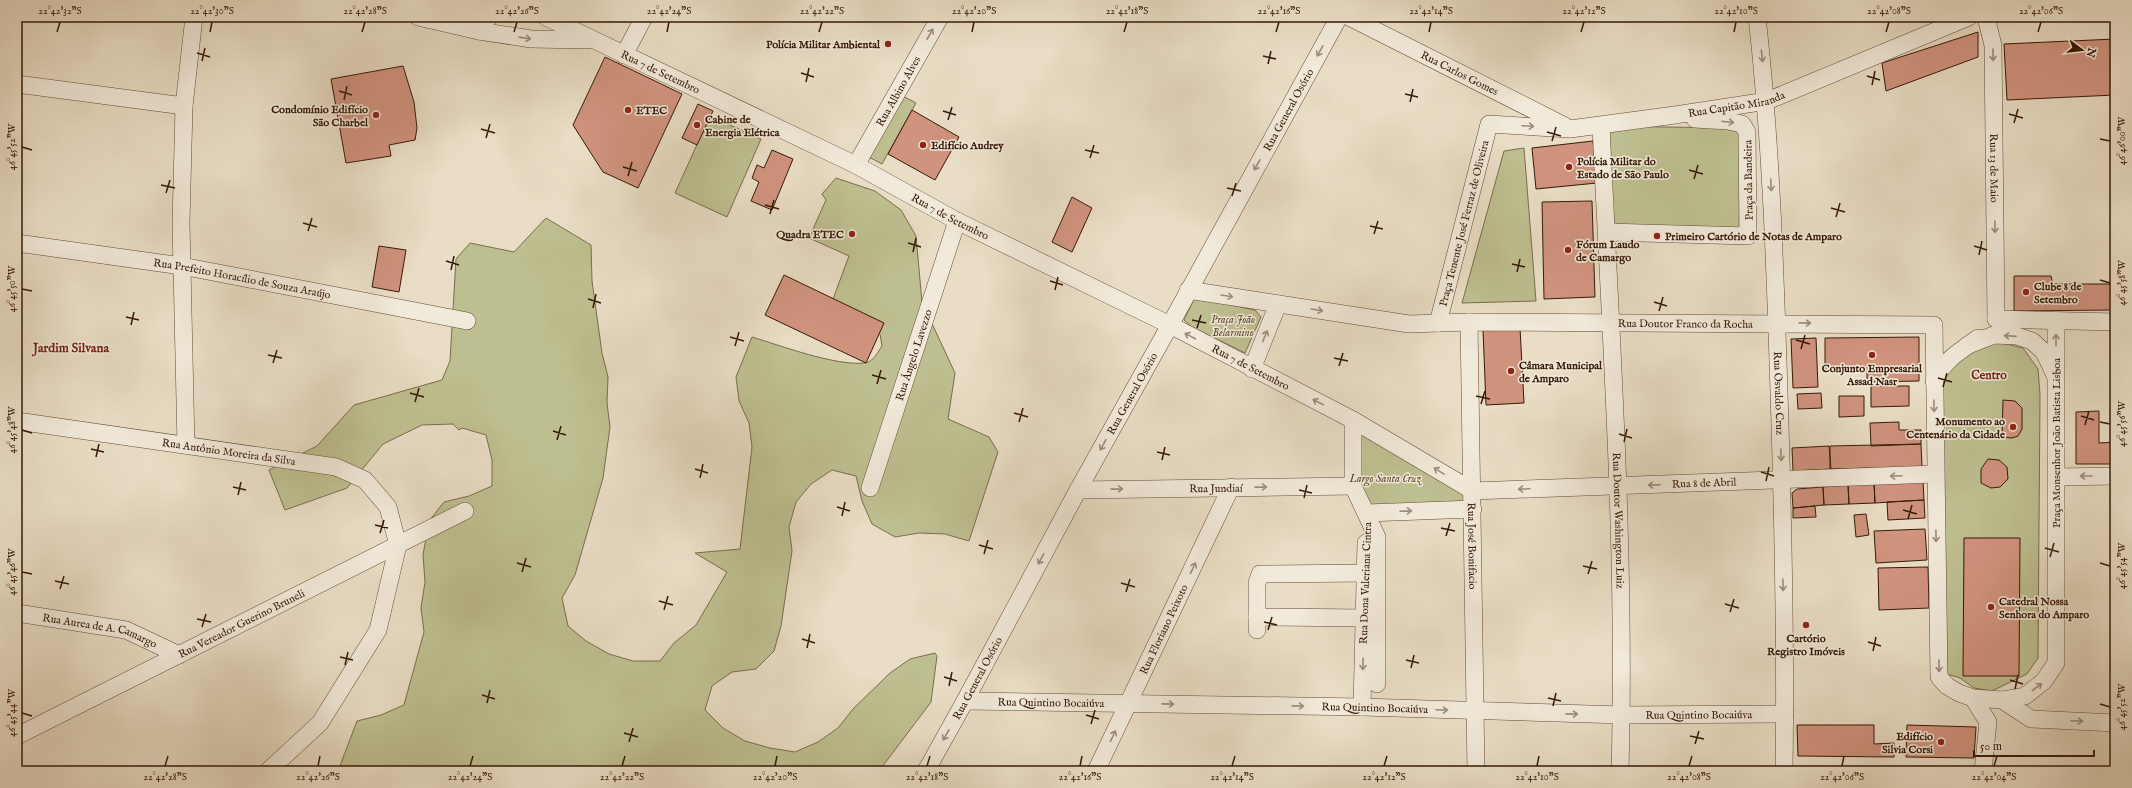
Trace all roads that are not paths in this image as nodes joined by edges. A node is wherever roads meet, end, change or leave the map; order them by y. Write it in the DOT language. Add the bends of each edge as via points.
graph roads {
  1 [pos="194,17"];
  2 [pos="418,17"];
  3 [pos="489,17"];
  4 [pos="546,17"];
  5 [pos="644,17"];
  6 [pos="940,17"];
  7 [pos="1339,17"];
  8 [pos="1349,17"];
  9 [pos="1757,17"];
  10 [pos="1969,17"];
  11 [pos="1986,17"];
  12 [pos="479,31"];
  13 [pos="591,40"];
  14 [pos="624,55"];
  15 [pos="17,84"];
  16 [pos="1767,101"];
  17 [pos="184,106"];
  18 [pos="1675,116"];
  19 [pos="1489,124"];
  20 [pos="1601,126"];
  21 [pos="1570,129"];
  22 [pos="856,165"];
  23 [pos="957,221"];
  24 [pos="1606,232"];
  25 [pos="17,243"];
  26 [pos="182,266"];
  27 [pos="1188,290"];
  28 [pos="1278,304"];
  29 [pos="1996,319"];
  30 [pos="467,321"];
  31 [pos="2056,321"];
  32 [pos="1469,322"];
  33 [pos="2115,322"];
  34 [pos="1438,323"];
  35 [pos="1612,323"];
  36 [pos="1777,323"];
  37 [pos="1170,325"];
  38 [pos="1968,345"];
  39 [pos="1252,369"];
  40 [pos="2056,377"];
  41 [pos="1934,381"];
  42 [pos="1353,420"];
  43 [pos="17,421"];
  44 [pos="186,445"];
  45 [pos="1935,474"];
  46 [pos="2115,476"];
  47 [pos="2057,477"];
  48 [pos="1782,480"];
  49 [pos="1353,486"];
  50 [pos="1618,486"];
  51 [pos="1231,487"];
  52 [pos="870,488"];
  53 [pos="1078,490"];
  54 [pos="1473,491"];
  55 [pos="1473,509"];
  56 [pos="465,510"];
  57 [pos="1367,513"];
  58 [pos="398,544"];
  59 [pos="1365,573"];
  60 [pos="17,613"];
  61 [pos="1364,618"];
  62 [pos="179,655"];
  63 [pos="1377,684"];
  64 [pos="1973,698"];
  65 [pos="2002,700"];
  66 [pos="965,701"];
  67 [pos="1129,703"];
  68 [pos="1362,707"];
  69 [pos="1476,712"];
  70 [pos="1785,714"];
  71 [pos="1622,715"];
  72 [pos="2115,723"];
  73 [pos="17,736"];
  74 [pos="268,771"];
  75 [pos="926,771"];
  76 [pos="1096,771"];
  77 [pos="1476,771"];
  78 [pos="1620,771"];
  79 [pos="1784,771"];
  80 [pos="1983,771"];
  1 -- 17 [label="street"];
  2 -- 12 [label="street"];
  3 -- 12 [label="street"];
  4 -- 13 [label="street, Rua 7 de Setembro"];
  5 -- 14 [label="street"];
  22 -- 6 [label="street, Rua Albino Alves, one-way"];
  7 -- 27 [label="street, Rua General Osório, one-way"];
  8 -- 21 [label="street, Rua Carlos Gomes"];
  9 -- 16 [label="street, Rua Osvaldo Cruz, one-way"];
  10 -- 16 [label="street, Rua Capitão Miranda"];
  11 -- 29 [label="street, Rua 13 de Maio, one-way" via="1992,45"];
  12 -- 13 [label="street, one-way" via="531,39"];
  13 -- 14 [label="street, Rua 7 de Setembro"];
  14 -- 22 [label="street, Rua 7 de Setembro"];
  15 -- 17 [label="street"];
  16 -- 18 [label="street, Rua Capitão Miranda"];
  16 -- 36 [label="street, Rua Osvaldo Cruz, one-way"];
  17 -- 26 [label="street"];
  18 -- 20 [label="street, Rua Capitão Miranda"];
  18 -- 24 [label="street, Praça da Bandeira, one-way" via="1705,121 1728,121 1742,124 1745,128 1748,236"];
  19 -- 21 [label="street, Rua Capitão Miranda, one-way"];
  19 -- 34 [label="street, Praça Tenente José Ferraz de Oliveira"];
  20 -- 21 [label="street, Rua Capitão Miranda"];
  20 -- 24 [label="street, Rua Doutor Washington Luiz"];
  22 -- 23 [label="street, Rua 7 de Setembro"];
  23 -- 37 [label="street, Rua 7 de Setembro"];
  23 -- 52 [label="street, Rua Ângelo Lavezzo"];
  24 -- 35 [label="street, Rua Doutor Washington Luiz"];
  25 -- 26 [label="street, Rua Prefeito Horacílio de Souza Araújo"];
  26 -- 30 [label="street, Rua Prefeito Horacílio de Souza Araújo"];
  26 -- 44 [label="street"];
  27 -- 28 [label="street, one-way"];
  27 -- 37 [label="street, Rua General Osório"];
  28 -- 34 [label="street, Rua Doutor Franco da Rocha, one-way" via="1409,324"];
  39 -- 28 [label="street, one-way"];
  29 -- 31 [label="street"];
  29 -- 38 [label="street" via="1981,336"];
  31 -- 33 [label="street"];
  40 -- 31 [label="street, Praça Monsenhor João Batista Lisboa, one-way"];
  32 -- 34 [label="street, Rua Doutor Franco da Rocha"];
  32 -- 35 [label="street, Rua Doutor Franco da Rocha"];
  32 -- 54 [label="street, Rua José Bonifacio"];
  35 -- 36 [label="street, Rua Doutor Franco da Rocha"];
  35 -- 50 [label="street, Rua Doutor Washington Luiz"];
  36 -- 41 [label="street, Rua Doutor Franco da Rocha, one-way" via="1934,325"];
  36 -- 48 [label="street, Rua Osvaldo Cruz, one-way"];
  39 -- 37 [label="street, Rua 7 de Setembro, one-way"];
  37 -- 53 [label="street, Rua General Osório, one-way"];
  40 -- 38 [label="street, one-way" via="2044,352 2032,341 2017,336 1994,335"];
  38 -- 41 [label="street" via="1943,366"];
  42 -- 39 [label="street, Rua 7 de Setembro, one-way"];
  40 -- 47 [label="street, Praça Monsenhor João Batista Lisboa"];
  41 -- 45 [label="street, one-way"];
  42 -- 49 [label="street"];
  54 -- 42 [label="street, one-way"];
  43 -- 44 [label="street, Rua Antônio Moreira da Silva"];
  44 -- 58 [label="street, Rua Antônio Moreira da Silva" via="336,467 365,480 388,507"];
  45 -- 48 [label="street, Rua 8 de Abril, one-way"];
  45 -- 64 [label="street, one-way" via="1939,677 1953,690"];
  46 -- 47 [label="street, one-way"];
  65 -- 47 [label="street, Praça Monsenhor João Batista Lisboa, one-way" via="2025,696 2044,681 2056,663"];
  48 -- 50 [label="street, Rua 8 de Abril, one-way"];
  48 -- 70 [label="street, Rua Osvaldo Cruz, one-way"];
  51 -- 49 [label="street, Rua Jundiaí, one-way"];
  49 -- 57 [label="street"];
  50 -- 54 [label="street, Rua 8 de Abril, one-way"];
  50 -- 71 [label="street, Rua Doutor Washington Luiz"];
  53 -- 51 [label="street, Rua Jundiaí, one-way"];
  67 -- 51 [label="street, Rua Floriano Peixoto, one-way"];
  53 -- 66 [label="street, Rua General Osório, one-way"];
  54 -- 55 [label="street, Rua José Bonifacio"];
  57 -- 55 [label="street, one-way"];
  55 -- 69 [label="street, Rua José Bonifacio"];
  56 -- 58 [label="street, Rua Vereador Guerino Bruneli"];
  57 -- 59 [label="street, Rua Dona Valeriana Cintra"];
  57 -- 63 [label="street, Rua Dona Valeriana Cintra" via="1377,537"];
  58 -- 62 [label="street, Rua Vereador Guerino Bruneli"];
  58 -- 74 [label="street" via="378,630 320,723"];
  59 -- 61 [label="street, Rua Dona Valeriana Cintra"];
  59 -- 61 [label="street" via="1260,574 1257,583 1257,624"];
  60 -- 62 [label="street, Rua Aurea de A. Camargo" via="126,630"];
  61 -- 68 [label="street, Rua Dona Valeriana Cintra, one-way"];
  62 -- 73 [label="street, Rua Vereador Guerino Bruneli"];
  64 -- 65 [label="street, Praça Monsenhor João Batista Lisboa"];
  64 -- 80 [label="street" via="1988,722"];
  65 -- 72 [label="street, one-way" via="2031,719"];
  66 -- 67 [label="street, Rua Quintino Bocaiúva"];
  66 -- 75 [label="street, Rua General Osório, one-way"];
  67 -- 68 [label="street, Rua Quintino Bocaiúva, one-way"];
  76 -- 67 [label="street, Rua Floriano Peixoto, one-way"];
  68 -- 69 [label="street, Rua Quintino Bocaiúva, one-way"];
  69 -- 71 [label="street, Rua Quintino Bocaiúva, one-way"];
  69 -- 77 [label="street, Rua José Bonifacio"];
  70 -- 71 [label="street, Rua Quintino Bocaiúva"];
  70 -- 79 [label="street, Rua Osvaldo Cruz"];
  71 -- 78 [label="street, Rua Doutor Washington Luiz"];
}
